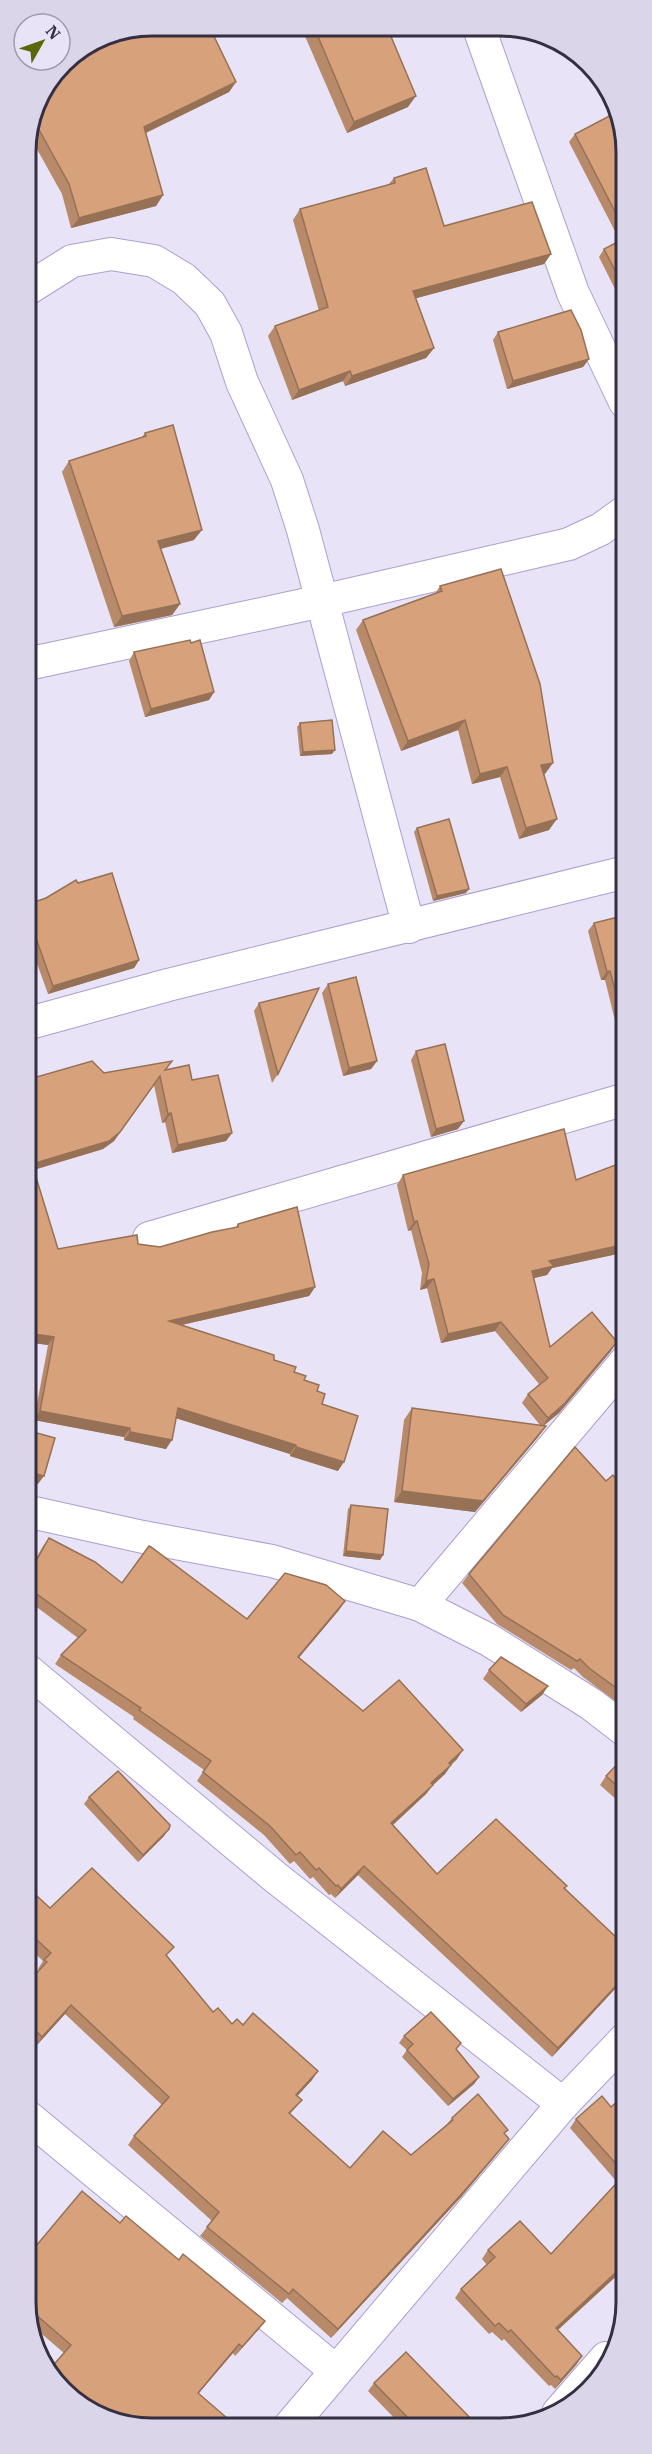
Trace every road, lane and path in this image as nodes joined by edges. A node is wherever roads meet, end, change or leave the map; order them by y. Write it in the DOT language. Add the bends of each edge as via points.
graph roads {
  1 [pos="482,36"];
  2 [pos="36,284"];
  3 [pos="616,381"];
  4 [pos="616,519"];
  5 [pos="322,601"];
  6 [pos="36,662"];
  7 [pos="616,875"];
  8 [pos="409,927"];
  9 [pos="36,1021"];
  10 [pos="616,1102"];
  11 [pos="149,1238"];
  12 [pos="616,1373"];
  13 [pos="36,1513"];
  14 [pos="420,1605"];
  15 [pos="36,1677"];
  16 [pos="616,1723"];
  17 [pos="616,2048"];
  18 [pos="563,2104"];
  19 [pos="36,2123"];
  20 [pos="336,2372"];
  21 [pos="297,2418"];
  1 -- 3 [label="street" via="573,293"];
  2 -- 5 [label="street" via="72,261 111,254 153,261 184,279 210,304 226,333 242,382 287,480"];
  4 -- 5 [label="street" via="569,544"];
  5 -- 6 [label="street"];
  5 -- 8 [label="street"];
  7 -- 8 [label="street"];
  8 -- 9 [label="street"];
  10 -- 11 [label="street"];
  12 -- 14 [label="street"];
  13 -- 14 [label="street" via="272,1561"];
  14 -- 16 [label="street" via="489,1640"];
  15 -- 18 [label="street" via="275,1877"];
  17 -- 18 [label="street"];
  18 -- 20 [label="street"];
  19 -- 20 [label="street"];
  20 -- 21 [label="street"];
}
